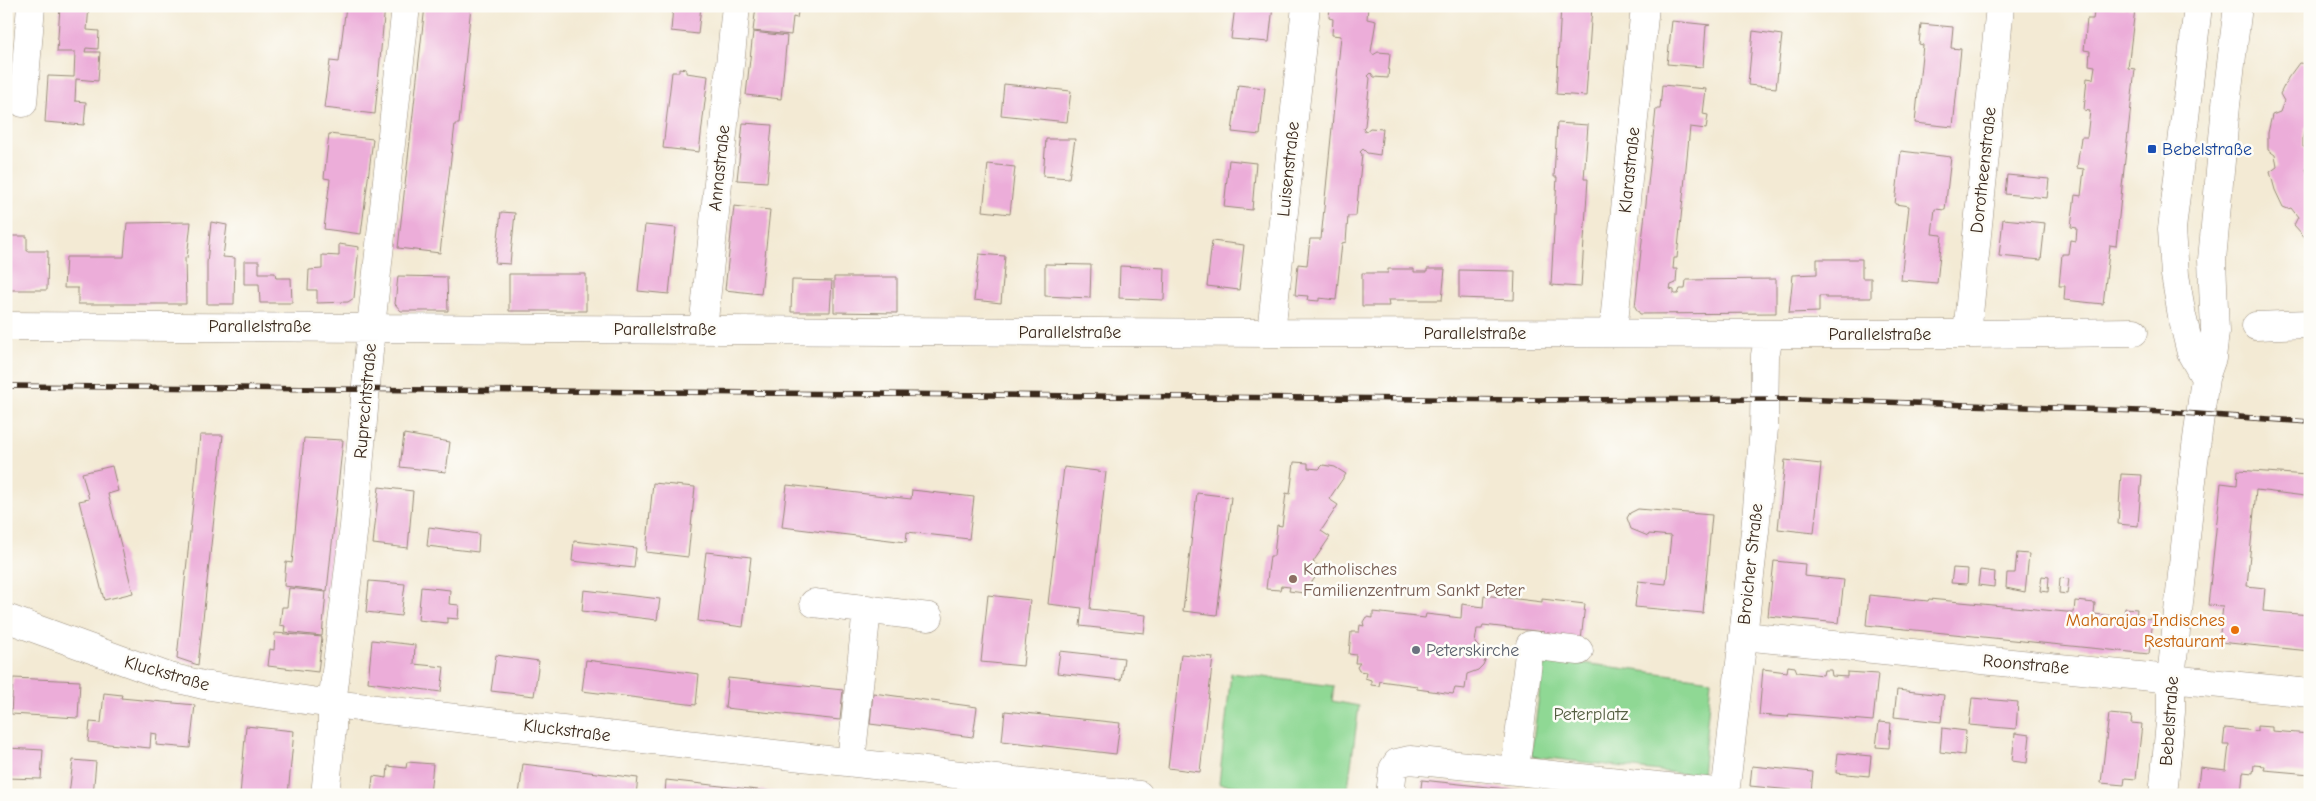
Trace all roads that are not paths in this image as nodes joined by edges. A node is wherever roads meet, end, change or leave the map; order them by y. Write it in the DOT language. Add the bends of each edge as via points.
graph roads {
  1 [pos="31,6"];
  2 [pos="406,6"];
  3 [pos="736,6"];
  4 [pos="1306,6"];
  5 [pos="1645,6"];
  6 [pos="2000,6"];
  7 [pos="2198,6"];
  8 [pos="2238,6"];
  9 [pos="23,104"];
  10 [pos="2310,324"];
  11 [pos="6,326"];
  12 [pos="2256,326"];
  13 [pos="372,327"];
  14 [pos="703,330"];
  15 [pos="2134,332"];
  16 [pos="1271,333"];
  17 [pos="1613,333"];
  18 [pos="1770,334"];
  19 [pos="1967,334"];
  20 [pos="2205,378"];
  21 [pos="814,603"];
  22 [pos="867,609"];
  23 [pos="929,616"];
  24 [pos="6,618"];
  25 [pos="1743,636"];
  26 [pos="1579,651"];
  27 [pos="2171,678"];
  28 [pos="2310,693"];
  29 [pos="332,704"];
  30 [pos="851,762"];
  31 [pos="1515,770"];
  32 [pos="1725,794"];
  33 [pos="325,795"];
  34 [pos="1138,795"];
  35 [pos="1390,795"];
  36 [pos="2163,795"];
  1 -- 9 [label="street"];
  2 -- 13 [label="street, Ruprechtstraße"];
  3 -- 14 [label="street, Annastraße"];
  4 -- 16 [label="street, Luisenstraße"];
  5 -- 17 [label="street, Klarastraße"];
  6 -- 19 [label="street, Dorotheenstraße"];
  7 -- 20 [label="street" via="2172,230 2182,316 2191,353"];
  8 -- 20 [label="street, Bebelstraße" via="2212,260 2215,332 2212,358"];
  10 -- 12 [label="street"];
  11 -- 13 [label="street, Parallelstraße"];
  13 -- 14 [label="street, Parallelstraße"];
  13 -- 29 [label="street, Ruprechtstraße" via="355,516"];
  14 -- 16 [label="street, Parallelstraße"];
  15 -- 19 [label="street, Parallelstraße"];
  16 -- 17 [label="street, Parallelstraße"];
  17 -- 18 [label="street, Parallelstraße"];
  18 -- 19 [label="street, Parallelstraße"];
  18 -- 25 [label="street, Broicher Straße"];
  20 -- 27 [label="street, Bebelstraße"];
  21 -- 22 [label="street"];
  22 -- 23 [label="street"];
  22 -- 30 [label="street"];
  24 -- 29 [label="street, Kluckstraße" via="166,676 203,685"];
  25 -- 27 [label="street, Roonstraße"];
  25 -- 32 [label="street, Broicher Straße"];
  26 -- 31 [label="street" via="1530,645"];
  27 -- 28 [label="street, Roonstraße"];
  27 -- 36 [label="street, Bebelstraße"];
  29 -- 30 [label="street, Kluckstraße"];
  29 -- 33 [label="street, Ruprechtstraße"];
  30 -- 34 [label="street, Kluckstraße"];
  31 -- 32 [label="street"];
  31 -- 35 [label="street" via="1404,760 1393,769"];
}
